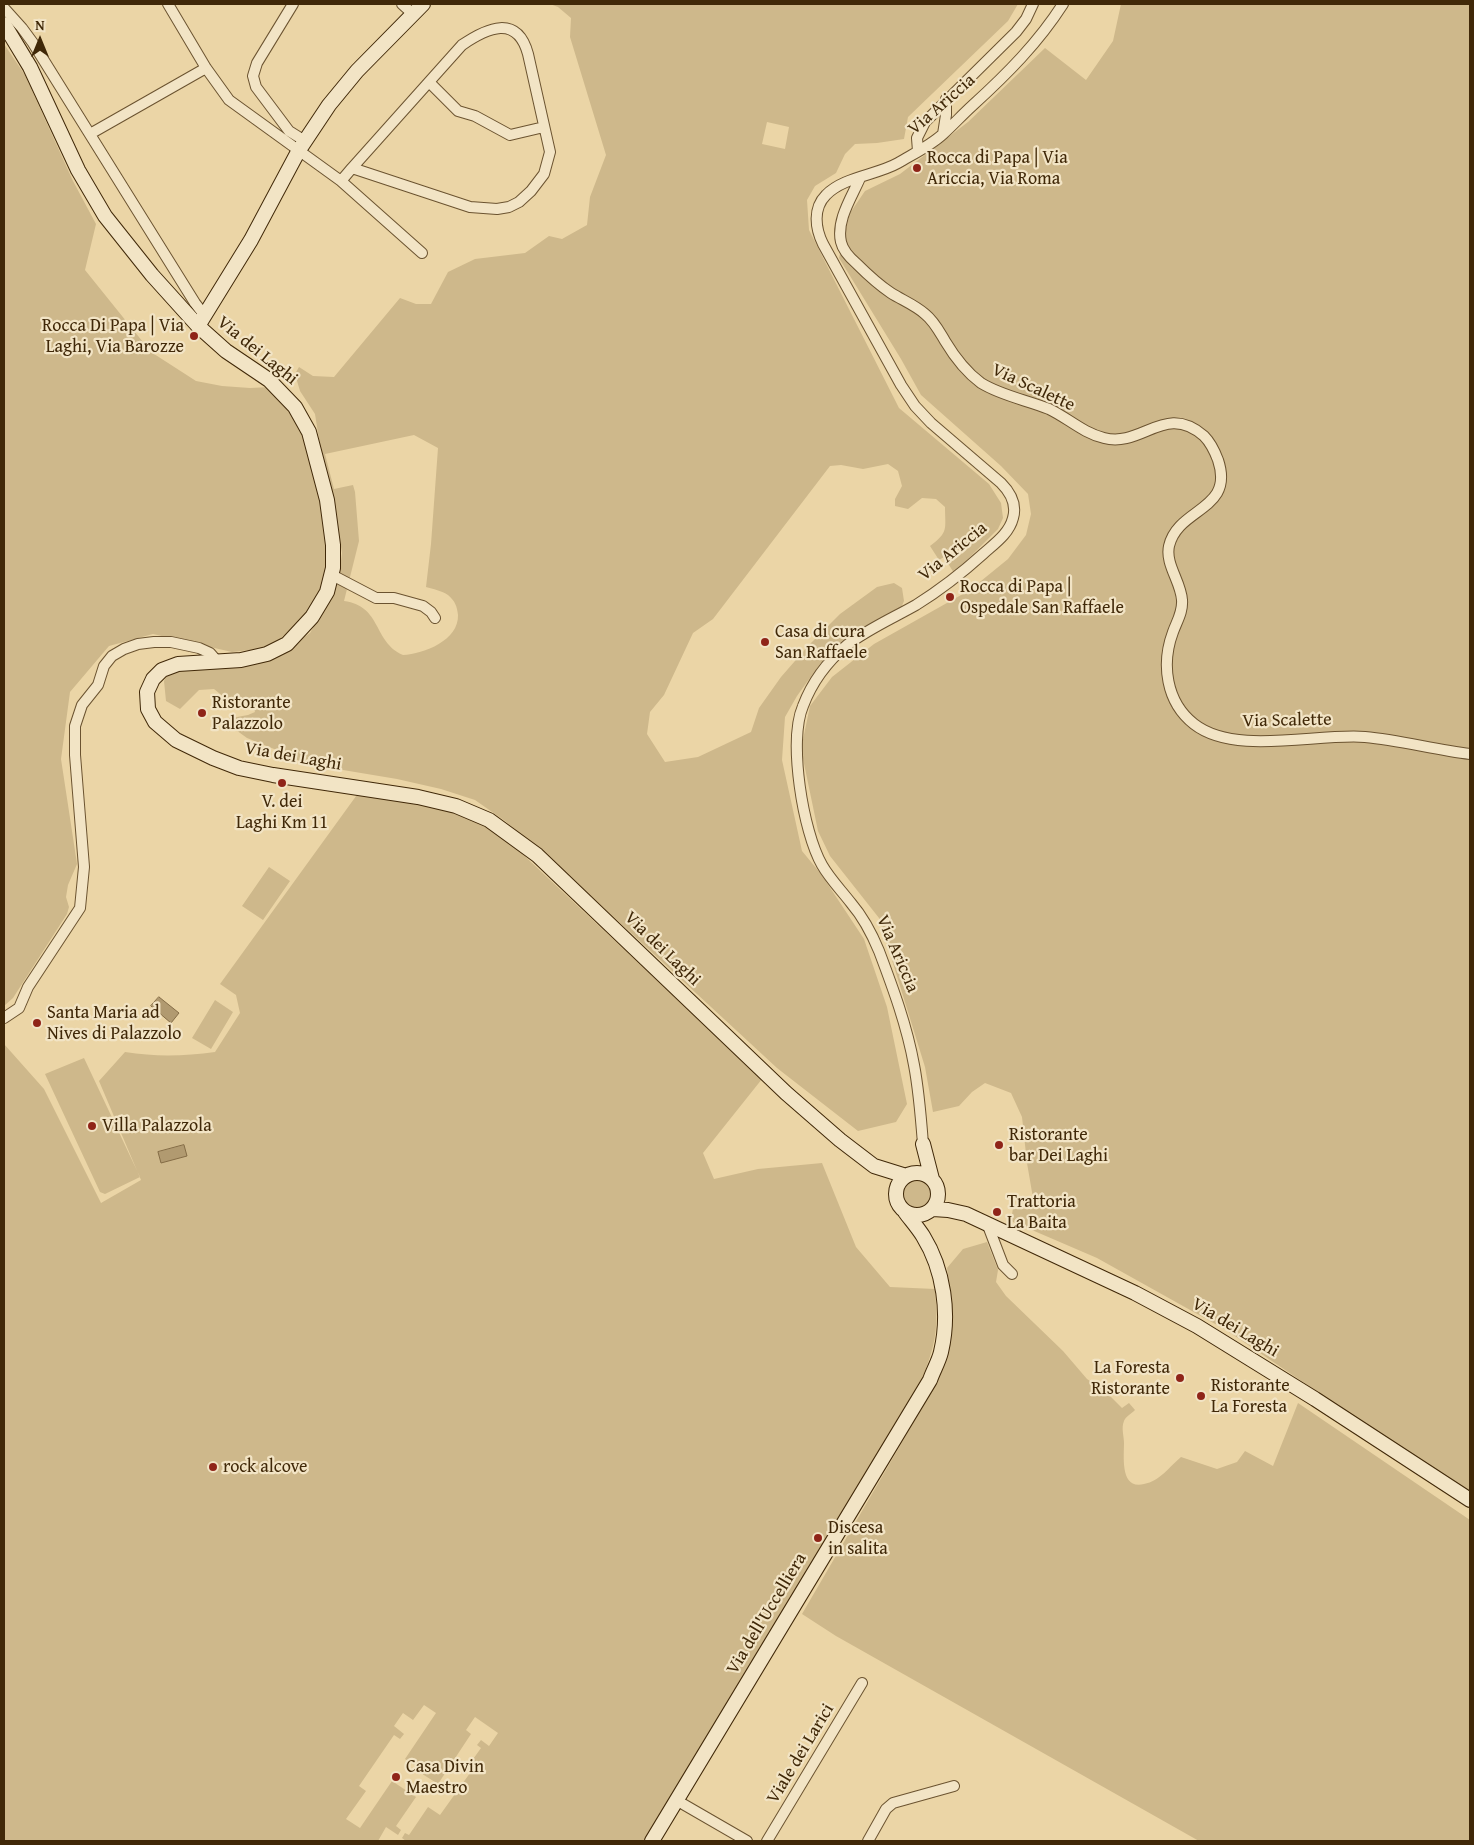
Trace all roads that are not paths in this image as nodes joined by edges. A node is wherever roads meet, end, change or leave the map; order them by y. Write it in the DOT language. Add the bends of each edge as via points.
graph roads {
  1 [pos="168,4"];
  2 [pos="293,4"];
  3 [pos="402,4"];
  4 [pos="1033,4"];
  5 [pos="1063,4"];
  6 [pos="4,8"];
  7 [pos="418,9"];
  8 [pos="4,24"];
  9 [pos="206,68"];
  10 [pos="429,82"];
  11 [pos="946,99"];
  12 [pos="967,110"];
  13 [pos="544,127"];
  14 [pos="90,134"];
  15 [pos="943,134"];
  16 [pos="302,146"];
  17 [pos="918,151"];
  18 [pos="352,168"];
  19 [pos="860,178"];
  20 [pos="341,181"];
  21 [pos="422,253"];
  22 [pos="201,321"];
  23 [pos="332,575"];
  24 [pos="434,618"];
  25 [pos="217,661"];
  26 [pos="1470,754"];
  27 [pos="4,1018"];
  28 [pos="923,1144"];
  29 [pos="874,1166"];
  30 [pos="908,1175"];
  31 [pos="935,1183"];
  32 [pos="901,1206"];
  33 [pos="931,1211"];
  34 [pos="966,1214"];
  35 [pos="987,1223"];
  36 [pos="924,1237"];
  37 [pos="1012,1274"];
  38 [pos="1470,1500"];
  39 [pos="862,1683"];
  40 [pos="954,1786"];
  41 [pos="676,1800"];
  42 [pos="652,1841"];
  43 [pos="747,1841"];
  44 [pos="767,1841"];
  45 [pos="868,1841"];
  1 -- 9 [label="street"];
  2 -- 16 [label="street" via="255,66 253,79 256,88"];
  3 -- 7 [label="street"];
  4 -- 11 [label="street" via="1020,28"];
  5 -- 12 [label="street, Via Ariccia" via="1018,62"];
  6 -- 14 [label="street" via="30,38"];
  7 -- 16 [label="main road" via="357,70"];
  8 -- 22 [label="main road, Via dei Laghi" via="32,72 99,208 152,275"];
  9 -- 14 [label="street"];
  9 -- 16 [label="street" via="229,100"];
  10 -- 13 [label="street" via="458,111 475,116 510,135"];
  10 -- 13 [label="street" via="466,42 487,30 506,29 520,37 527,49"];
  10 -- 18 [label="street"];
  11 -- 12 [label="street" via="953,108"];
  11 -- 15 [label="street"];
  11 -- 17 [label="street" via="920,128"];
  12 -- 15 [label="street, Via Ariccia"];
  13 -- 18 [label="street" via="550,152 544,174 531,191 509,207 470,207"];
  14 -- 22 [label="street" via="195,303"];
  15 -- 17 [label="street, Via Ariccia"];
  16 -- 20 [label="street"];
  16 -- 22 [label="main road" via="251,240"];
  17 -- 19 [label="street, Via Ariccia" via="890,167"];
  18 -- 20 [label="street"];
  19 -- 26 [label="street, Via Scalette" via="841,224 845,251 880,285 928,316 958,360 978,380 995,390 1052,410 1079,428 1102,438 1122,439 1174,423 1194,429 1212,445 1221,469 1221,487 1179,528 1169,550 1182,602 1181,614 1168,648 1167,673 1174,698 1188,719 1207,732 1236,739 1280,741 1361,737"];
  19 -- 28 [label="street, Via Ariccia" via="833,188 822,199 816,217 820,238 911,401 931,423 1001,483 1012,497 1015,509 1005,534 966,568 936,592 858,638 836,655 811,688 798,724 797,763 812,840 824,867 861,916 880,953 913,1058"];
  20 -- 21 [label="street"];
  22 -- 23 [label="main road, Via dei Laghi" via="226,351 274,383 302,418 328,508 334,545"];
  23 -- 24 [label="street" via="376,598 394,598 423,606"];
  23 -- 25 [label="main road, Via dei Laghi" via="320,606 285,645 256,658"];
  25 -- 27 [label="street" via="199,648 154,642 128,648 112,656 104,666 98,685 82,706 75,726 84,879 80,908 28,986 19,1008"];
  25 -- 29 [label="main road, Via dei Laghi" via="175,665 162,670 153,679 147,695 148,709 155,722 171,737 213,758 248,770 418,797 461,808 489,820 537,856 786,1093"];
  28 -- 30 [label="main road, Via Ariccia"];
  28 -- 31 [label="main road, Via Ariccia"];
  29 -- 30 [label="main road, Via dei Laghi"];
  29 -- 32 [label="main road, Via dei Laghi"];
  30 -- 31 [label="main road" via="921,1173"];
  30 -- 32 [label="main road" via="896,1189"];
  31 -- 33 [label="main road" via="938,1198"];
  31 -- 34 [label="main road, Via dei Laghi"];
  32 -- 33 [label="main road" via="916,1216"];
  32 -- 36 [label="main road, Via dell'Uccelliera"];
  33 -- 34 [label="main road, Via dei Laghi"];
  33 -- 36 [label="main road"];
  34 -- 35 [label="main road, Via dei Laghi"];
  35 -- 37 [label="street" via="1003,1265"];
  35 -- 38 [label="main road, Via dei Laghi" via="1198,1326"];
  36 -- 41 [label="main road, Via dell'Uccelliera" via="944,1288 945,1324 941,1353 930,1380"];
  39 -- 44 [label="street, Viale dei Larici"];
  40 -- 45 [label="street" via="893,1803 886,1809"];
  41 -- 42 [label="main road, Via dell'Uccelliera"];
  41 -- 43 [label="street"];
}
